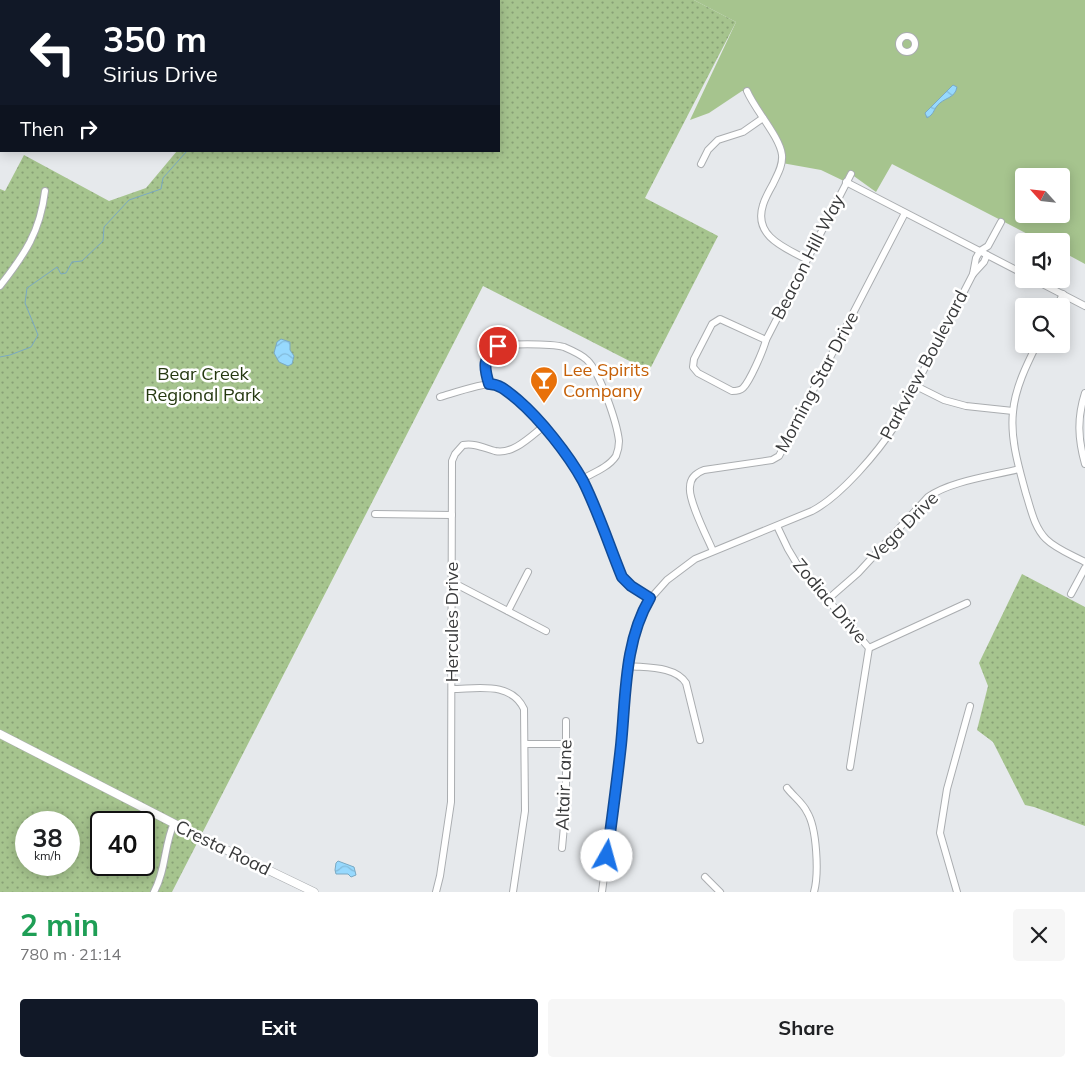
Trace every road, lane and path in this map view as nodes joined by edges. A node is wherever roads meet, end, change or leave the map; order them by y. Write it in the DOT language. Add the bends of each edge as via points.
graph roads {
  1 [pos="747,91"];
  2 [pos="763,118"];
  3 [pos="701,164"];
  4 [pos="851,174"];
  5 [pos="846,182"];
  6 [pos="46,191"];
  7 [pos="906,212"];
  8 [pos="1000,222"];
  9 [pos="980,251"];
  10 [pos="987,254"];
  11 [pos="806,259"];
  12 [pos="1015,269"];
  13 [pos="972,274"];
  14 [pos="0,286"];
  15 [pos="1051,288"];
  16 [pos="1063,294"];
  17 [pos="1061,298"];
  18 [pos="1085,306"];
  19 [pos="766,340"];
  20 [pos="1033,353"];
  21 [pos="489,384"];
  22 [pos="916,386"];
  23 [pos="1085,393"];
  24 [pos="440,397"];
  25 [pos="1013,411"];
  26 [pos="544,426"];
  27 [pos="1084,456"];
  28 [pos="1085,464"];
  29 [pos="1019,469"];
  30 [pos="582,479"];
  31 [pos="375,514"];
  32 [pos="452,515"];
  33 [pos="777,526"];
  34 [pos="713,550"];
  35 [pos="1085,562"];
  36 [pos="1085,568"];
  37 [pos="528,572"];
  38 [pos="452,582"];
  39 [pos="1071,594"];
  40 [pos="650,598"];
  41 [pos="827,600"];
  42 [pos="967,603"];
  43 [pos="508,611"];
  44 [pos="546,631"];
  45 [pos="869,648"];
  46 [pos="629,666"];
  47 [pos="452,689"];
  48 [pos="970,706"];
  49 [pos="566,721"];
  50 [pos="0,734"];
  51 [pos="700,740"];
  52 [pos="525,744"];
  53 [pos="566,744"];
  54 [pos="850,767"];
  55 [pos="787,788"];
  56 [pos="174,823"];
  57 [pos="562,848"];
  58 [pos="705,877"];
  59 [pos="154,892"];
  60 [pos="314,892"];
  61 [pos="436,892"];
  62 [pos="512,892"];
  63 [pos="602,892"];
  64 [pos="720,892"];
  65 [pos="814,892"];
  66 [pos="956,892"];
  1 -- 2 [label="street"];
  2 -- 3 [label="street" via="748,129 718,140"];
  2 -- 11 [label="street" via="782,156 780,170 761,211 763,226 776,244"];
  4 -- 5 [label="street, Beacon Hill Way"];
  5 -- 7 [label="street"];
  5 -- 11 [label="street, Beacon Hill Way"];
  6 -- 14 [label="street" via="37,229 18,263"];
  7 -- 9 [label="street"];
  7 -- 34 [label="street, Morning Star Drive" via="779,456 772,460 704,470 691,480 690,496"];
  8 -- 9 [label="street, Parkview Boulevard" via="988,246"];
  9 -- 10 [label="street"];
  9 -- 13 [label="street, Parkview Boulevard"];
  10 -- 12 [label="street"];
  10 -- 13 [label="street, Parkview Boulevard"];
  11 -- 19 [label="street, Beacon Hill Way"];
  13 -- 22 [label="street, Parkview Boulevard"];
  15 -- 16 [label="street"];
  16 -- 17 [label="street"];
  16 -- 18 [label="street"];
  19 -- 19 [label="street, Beacon Hill Way" via="741,390 732,391 692,367 717,319"];
  20 -- 25 [label="street" via="1022,376"];
  21 -- 24 [label="street"];
  21 -- 26 [label="street" via="504,389"];
  21 -- 30 [label="street" via="485,368 487,358 493,349 504,344 561,347 588,361 607,400 619,446 609,464"];
  22 -- 25 [label="street" via="944,400 966,406"];
  22 -- 33 [label="street, Parkview Boulevard" via="890,434 840,491 822,506"];
  23 -- 27 [label="street" via="1078,427"];
  25 -- 29 [label="street"];
  26 -- 30 [label="street"];
  26 -- 32 [label="street, Hercules Drive" via="508,450 463,445 452,461"];
  27 -- 28 [label="street"];
  29 -- 35 [label="street" via="1041,532 1052,544"];
  29 -- 41 [label="street, Vega Drive" via="934,492 858,573"];
  30 -- 40 [label="street" via="622,577"];
  31 -- 32 [label="street"];
  32 -- 38 [label="street, Hercules Drive"];
  33 -- 34 [label="street, Parkview Boulevard"];
  33 -- 41 [label="street, Zodiac Drive" via="793,557"];
  34 -- 40 [label="street, Parkview Boulevard" via="679,569"];
  36 -- 39 [label="street"];
  37 -- 43 [label="street"];
  38 -- 43 [label="street"];
  38 -- 47 [label="street, Hercules Drive"];
  40 -- 46 [label="street, Parkview Boulevard" via="635,628"];
  41 -- 45 [label="street, Zodiac Drive"];
  42 -- 45 [label="street"];
  43 -- 44 [label="street"];
  45 -- 54 [label="street, Zodiac Drive"];
  46 -- 51 [label="street" via="673,672 683,678"];
  46 -- 63 [label="street, Parkview Boulevard"];
  47 -- 52 [label="street" via="494,688 511,692 521,701 525,716"];
  47 -- 61 [label="street, Hercules Drive" via="451,802"];
  48 -- 66 [label="street" via="947,789 940,832"];
  49 -- 53 [label="street, Altair Lane"];
  50 -- 56 [label="main road, Cresta Road"];
  52 -- 53 [label="street"];
  52 -- 62 [label="street" via="525,811"];
  53 -- 57 [label="street, Altair Lane"];
  55 -- 65 [label="street" via="806,808 811,819 817,872"];
  56 -- 59 [label="street" via="168,835 163,870"];
  56 -- 60 [label="main road, Cresta Road"];
  58 -- 64 [label="street"];
}
